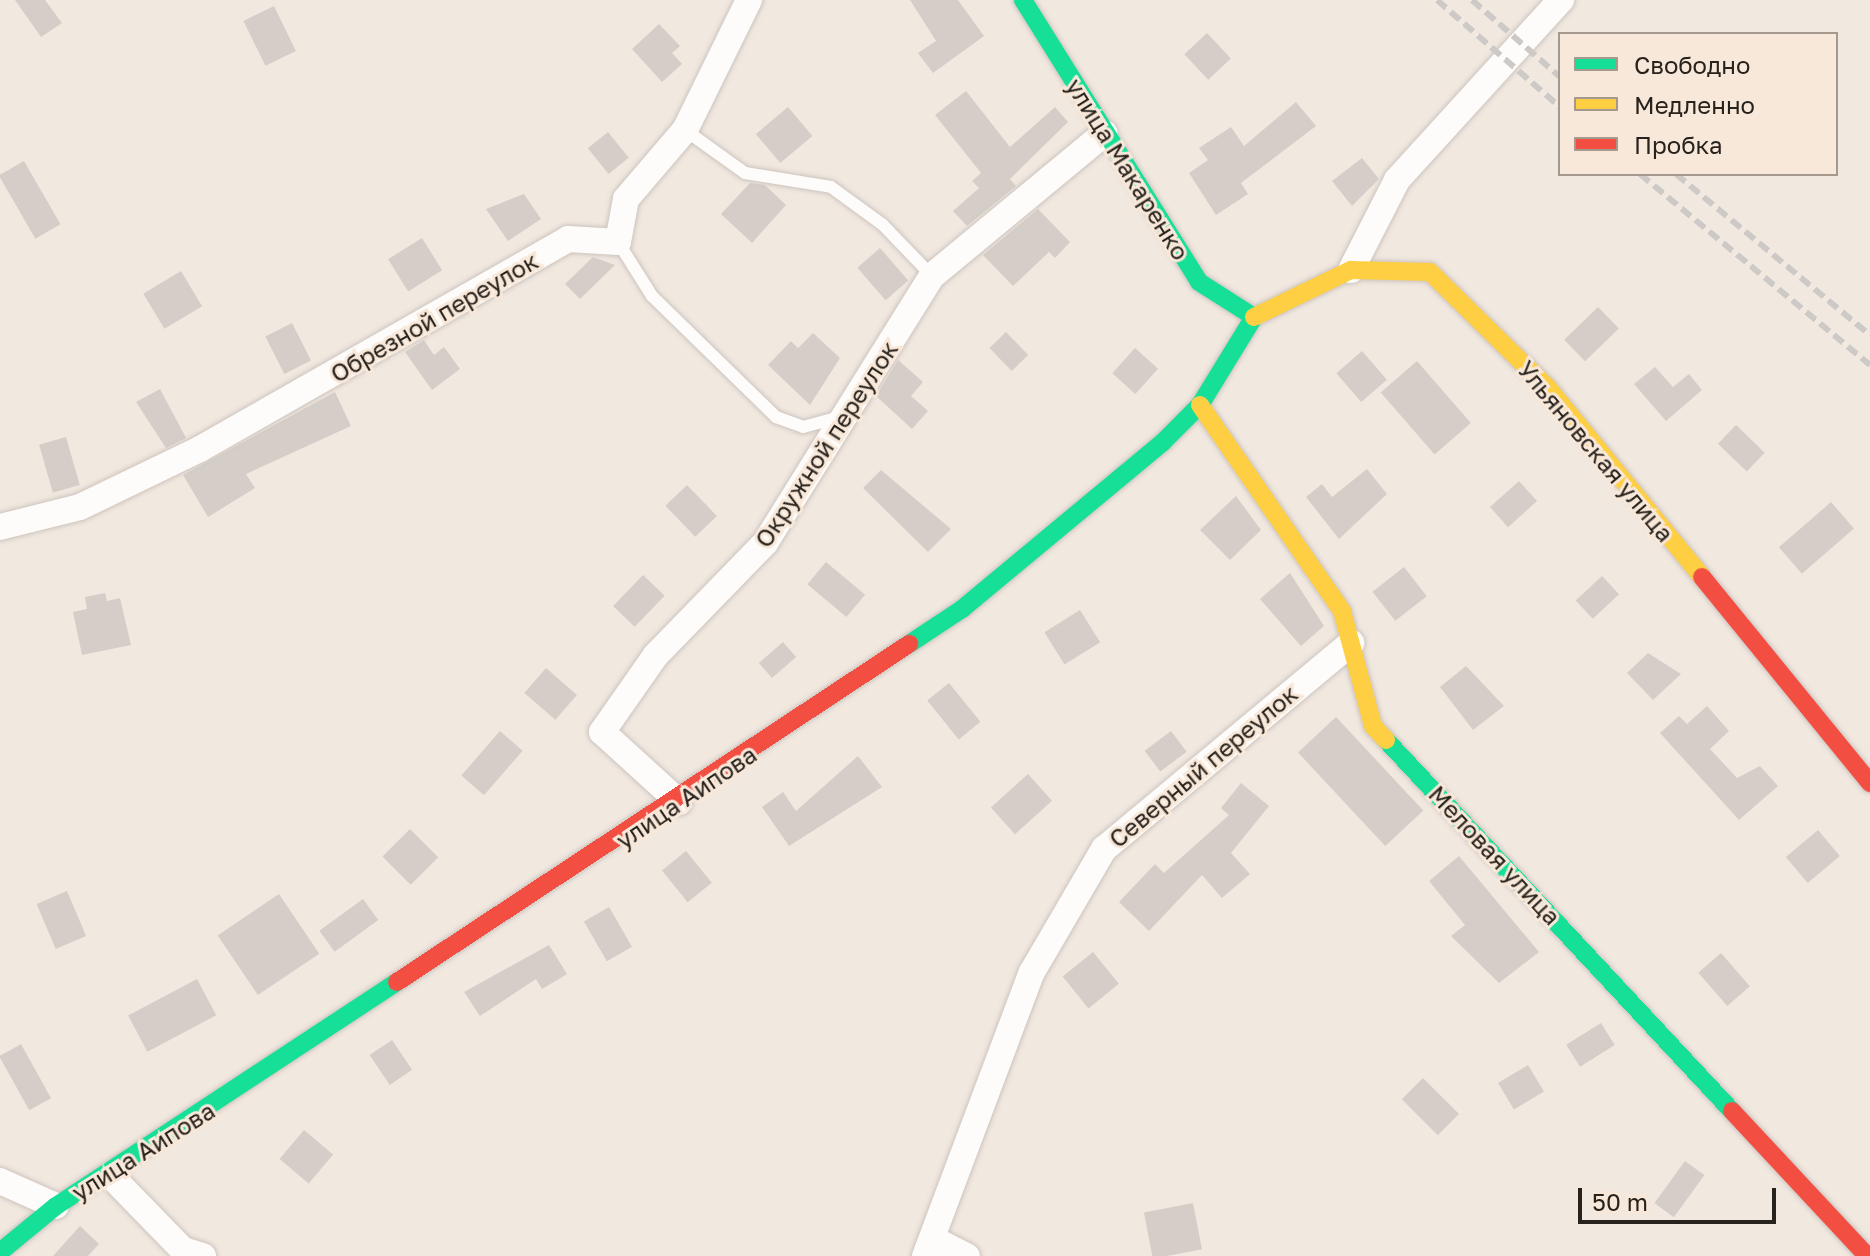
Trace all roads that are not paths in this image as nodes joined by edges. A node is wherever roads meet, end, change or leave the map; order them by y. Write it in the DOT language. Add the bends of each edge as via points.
graph roads {
  1 [pos="749,0"];
  2 [pos="1023,0"];
  3 [pos="1561,0"];
  4 [pos="685,130"];
  5 [pos="1105,133"];
  6 [pos="618,242"];
  7 [pos="1351,270"];
  8 [pos="932,276"];
  9 [pos="1254,317"];
  10 [pos="1200,405"];
  11 [pos="850,415"];
  12 [pos="0,527"];
  13 [pos="1351,643"];
  14 [pos="1870,783"];
  15 [pos="679,802"];
  16 [pos="110,1175"];
  17 [pos="0,1181"];
  18 [pos="56,1206"];
  19 [pos="929,1247"];
  20 [pos="0,1252"];
  21 [pos="203,1256"];
  22 [pos="967,1256"];
  23 [pos="1867,1256"];
  1 -- 4 [label="street"];
  2 -- 5 [label="street, улица Макаренко"];
  3 -- 7 [label="street" via="1397,180"];
  4 -- 6 [label="street" via="626,199"];
  4 -- 8 [label="lane" via="745,173 831,187 882,224"];
  5 -- 8 [label="street, Окружной переулок"];
  5 -- 9 [label="street, улица Макаренко" via="1199,282"];
  6 -- 11 [label="lane" via="652,296 776,417 803,427"];
  6 -- 12 [label="street, Обрезной переулок" via="568,239 200,449 80,507"];
  7 -- 9 [label="street, Ульяновская улица"];
  7 -- 14 [label="street, Ульяновская улица" via="1430,272 1548,388"];
  8 -- 11 [label="street, Окружной переулок"];
  9 -- 10 [label="street, улица Аипова"];
  10 -- 13 [label="street, Меловая улица" via="1342,611"];
  10 -- 15 [label="street, улица Аипова" via="962,609"];
  11 -- 15 [label="street, Окружной переулок" via="765,543 656,655 602,732"];
  13 -- 19 [label="street, Северный переулок" via="1104,849 1032,972"];
  13 -- 23 [label="street, Меловая улица" via="1373,726"];
  15 -- 16 [label="street, улица Аипова"];
  16 -- 18 [label="street, улица Аипова"];
  16 -- 21 [label="street" via="183,1250"];
  17 -- 18 [label="street, улица Аипова"];
  18 -- 20 [label="street, улица Аипова"];
  19 -- 22 [label="street"];
}
